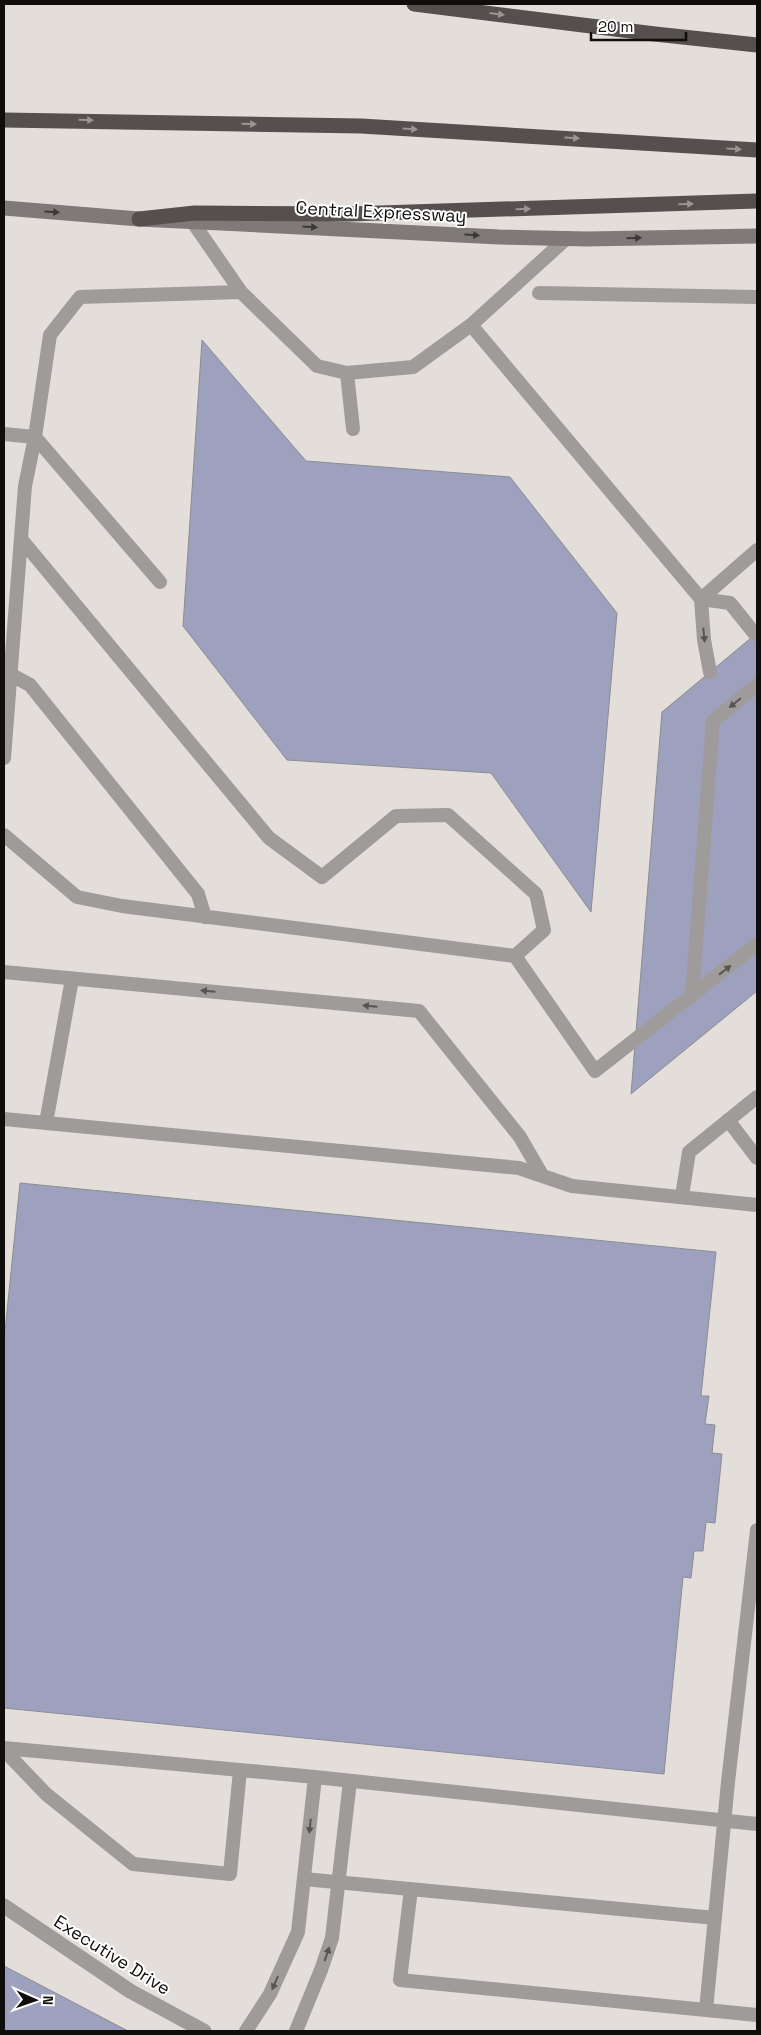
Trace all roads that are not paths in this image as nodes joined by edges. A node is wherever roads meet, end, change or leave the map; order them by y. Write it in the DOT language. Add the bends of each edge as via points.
graph roads {
  1 [pos="414,4"];
  2 [pos="757,45"];
  3 [pos="8,119"];
  4 [pos="757,150"];
  5 [pos="757,201"];
  6 [pos="4,208"];
  7 [pos="139,218"];
  8 [pos="192,221"];
  9 [pos="757,236"];
  10 [pos="567,238"];
  11 [pos="241,292"];
  12 [pos="539,293"];
  13 [pos="757,297"];
  14 [pos="471,326"];
  15 [pos="347,373"];
  16 [pos="353,429"];
  17 [pos="4,434"];
  18 [pos="35,437"];
  19 [pos="20,540"];
  20 [pos="757,550"];
  21 [pos="160,582"];
  22 [pos="701,599"];
  23 [pos="755,634"];
  24 [pos="710,672"];
  25 [pos="10,674"];
  26 [pos="757,685"];
  27 [pos="4,758"];
  28 [pos="4,835"];
  29 [pos="205,917"];
  30 [pos="757,944"];
  31 [pos="516,956"];
  32 [pos="4,972"];
  33 [pos="72,979"];
  34 [pos="692,995"];
  35 [pos="757,1097"];
  36 [pos="4,1119"];
  37 [pos="728,1120"];
  38 [pos="46,1123"];
  39 [pos="757,1158"];
  40 [pos="542,1176"];
  41 [pos="682,1196"];
  42 [pos="757,1205"];
  43 [pos="757,1530"];
  44 [pos="754,1577"];
  45 [pos="4,1749"];
  46 [pos="240,1770"];
  47 [pos="315,1777"];
  48 [pos="350,1781"];
  49 [pos="724,1821"];
  50 [pos="757,1824"];
  51 [pos="304,1879"];
  52 [pos="340,1882"];
  53 [pos="411,1889"];
  54 [pos="4,1906"];
  55 [pos="714,1918"];
  56 [pos="706,2010"];
  57 [pos="757,2015"];
  58 [pos="204,2031"];
  59 [pos="246,2031"];
  60 [pos="296,2031"];
  1 -- 2 [label="highway, one-way"];
  3 -- 4 [label="highway, one-way" via="361,126"];
  7 -- 5 [label="highway, one-way" via="195,213 349,214"];
  6 -- 7 [label="main road, Central Expressway, one-way"];
  7 -- 8 [label="main road, Central Expressway"];
  8 -- 10 [label="main road, Central Expressway, one-way"];
  8 -- 11 [label="lane"];
  10 -- 9 [label="main road, Central Expressway, one-way"];
  10 -- 14 [label="lane"];
  11 -- 15 [label="lane" via="317,366"];
  11 -- 18 [label="lane" via="80,297 50,335"];
  12 -- 13 [label="lane"];
  14 -- 15 [label="lane" via="413,367"];
  14 -- 22 [label="lane"];
  15 -- 16 [label="lane"];
  17 -- 18 [label="lane"];
  18 -- 19 [label="lane" via="24,486"];
  18 -- 21 [label="lane"];
  19 -- 25 [label="lane"];
  19 -- 31 [label="lane" via="269,838 322,877 396,816 448,815 536,894 544,930"];
  20 -- 22 [label="lane"];
  22 -- 23 [label="lane" via="730,603"];
  22 -- 24 [label="lane, one-way"];
  25 -- 27 [label="lane"];
  25 -- 29 [label="lane" via="30,685 198,894"];
  26 -- 34 [label="lane, one-way" via="713,721"];
  28 -- 29 [label="lane" via="77,897"];
  29 -- 31 [label="lane"];
  34 -- 30 [label="lane, one-way"];
  31 -- 34 [label="lane" via="595,1071"];
  32 -- 33 [label="lane"];
  33 -- 38 [label="lane"];
  40 -- 33 [label="lane, one-way" via="520,1136 419,1011"];
  35 -- 37 [label="lane"];
  36 -- 38 [label="lane"];
  37 -- 39 [label="lane"];
  37 -- 41 [label="lane" via="689,1152"];
  38 -- 40 [label="lane" via="519,1168"];
  40 -- 41 [label="lane" via="572,1186"];
  41 -- 42 [label="lane"];
  43 -- 44 [label="lane"];
  44 -- 49 [label="lane"];
  45 -- 46 [label="lane"];
  45 -- 46 [label="lane" via="46,1794 133,1864 230,1874"];
  46 -- 47 [label="lane"];
  47 -- 48 [label="lane"];
  47 -- 51 [label="lane, one-way"];
  48 -- 49 [label="lane"];
  48 -- 52 [label="lane"];
  49 -- 50 [label="lane"];
  49 -- 55 [label="lane"];
  51 -- 52 [label="lane"];
  51 -- 59 [label="lane, one-way" via="298,1932 270,1994"];
  52 -- 53 [label="lane"];
  60 -- 52 [label="lane, one-way" via="332,1938"];
  53 -- 55 [label="lane"];
  53 -- 56 [label="lane" via="400,1980"];
  54 -- 58 [label="street, Executive Drive" via="130,1991"];
  55 -- 56 [label="lane"];
  56 -- 57 [label="lane"];
}
